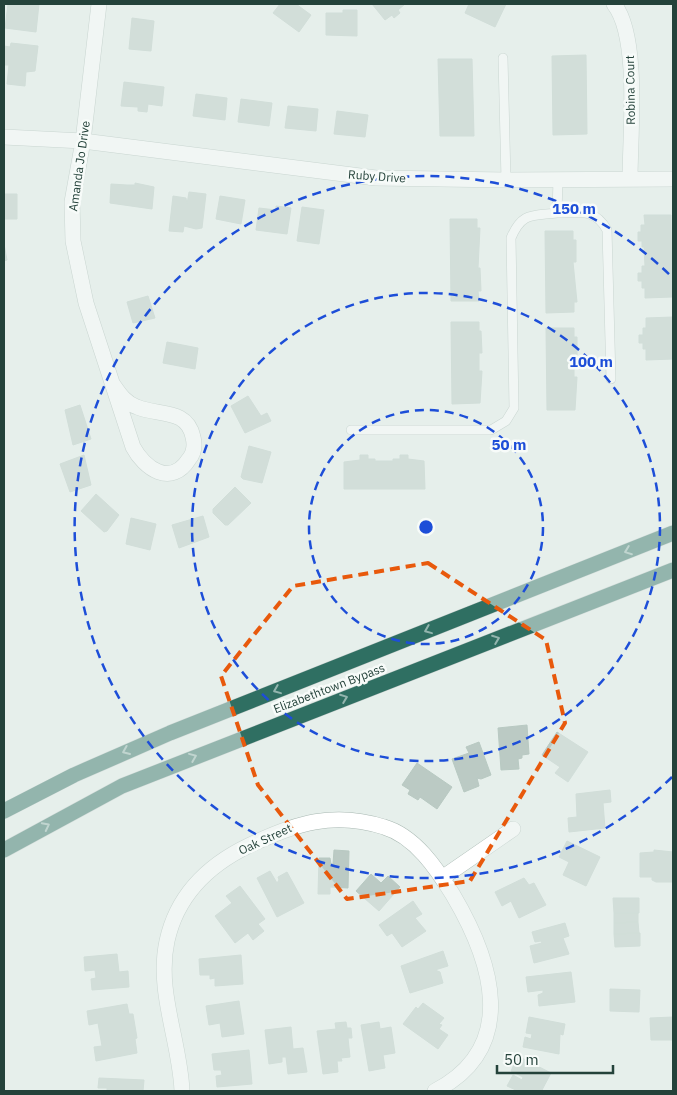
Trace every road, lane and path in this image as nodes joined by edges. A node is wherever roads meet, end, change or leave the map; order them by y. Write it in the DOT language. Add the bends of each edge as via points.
graph roads {
  1 [pos="100,4"];
  2 [pos="614,4"];
  3 [pos="503,58"];
  4 [pos="4,137"];
  5 [pos="83,142"];
  6 [pos="630,179"];
  7 [pos="673,179"];
  8 [pos="506,180"];
  9 [pos="558,180"];
  10 [pos="557,212"];
  11 [pos="611,380"];
  12 [pos="112,384"];
  13 [pos="351,430"];
  14 [pos="673,533"];
  15 [pos="673,570"];
  16 [pos="4,811"];
  17 [pos="513,829"];
  18 [pos="4,850"];
  19 [pos="442,878"];
  20 [pos="182,1091"];
  21 [pos="434,1091"];
  1 -- 5 [label="street, Amanda Jo Drive"];
  2 -- 6 [label="street, Robina Court" via="629,39"];
  3 -- 8 [label="lane"];
  4 -- 5 [label="street, Ruby Drive"];
  5 -- 8 [label="street, Ruby Drive" via="376,178"];
  5 -- 12 [label="street, Amanda Jo Drive" via="72,202 73,241 86,303"];
  6 -- 7 [label="street, Ruby Drive"];
  6 -- 9 [label="street, Ruby Drive"];
  8 -- 9 [label="street, Ruby Drive"];
  9 -- 10 [label="lane"];
  10 -- 11 [label="lane" via="592,213 608,230"];
  10 -- 13 [label="lane" via="528,216 517,223 511,238 514,408 506,421 491,430"];
  12 -- 12 [label="street, Amanda Jo Drive" via="139,458 148,468 160,473 182,468 194,450 188,424 170,413 145,410 127,402"];
  14 -- 16 [label="highway, Elizabethtown Bypass, one-way" via="170,733 74,775"];
  18 -- 15 [label="highway, Elizabethtown Bypass, one-way" via="122,786"];
  17 -- 19 [label="street"];
  19 -- 20 [label="street, Oak Street" via="424,855 400,834 386,827 345,818 295,825 238,851 209,870 176,911 166,943 166,992"];
  19 -- 21 [label="street, Oak Street" via="478,944 488,974 492,1006 479,1052 457,1077"];
}
